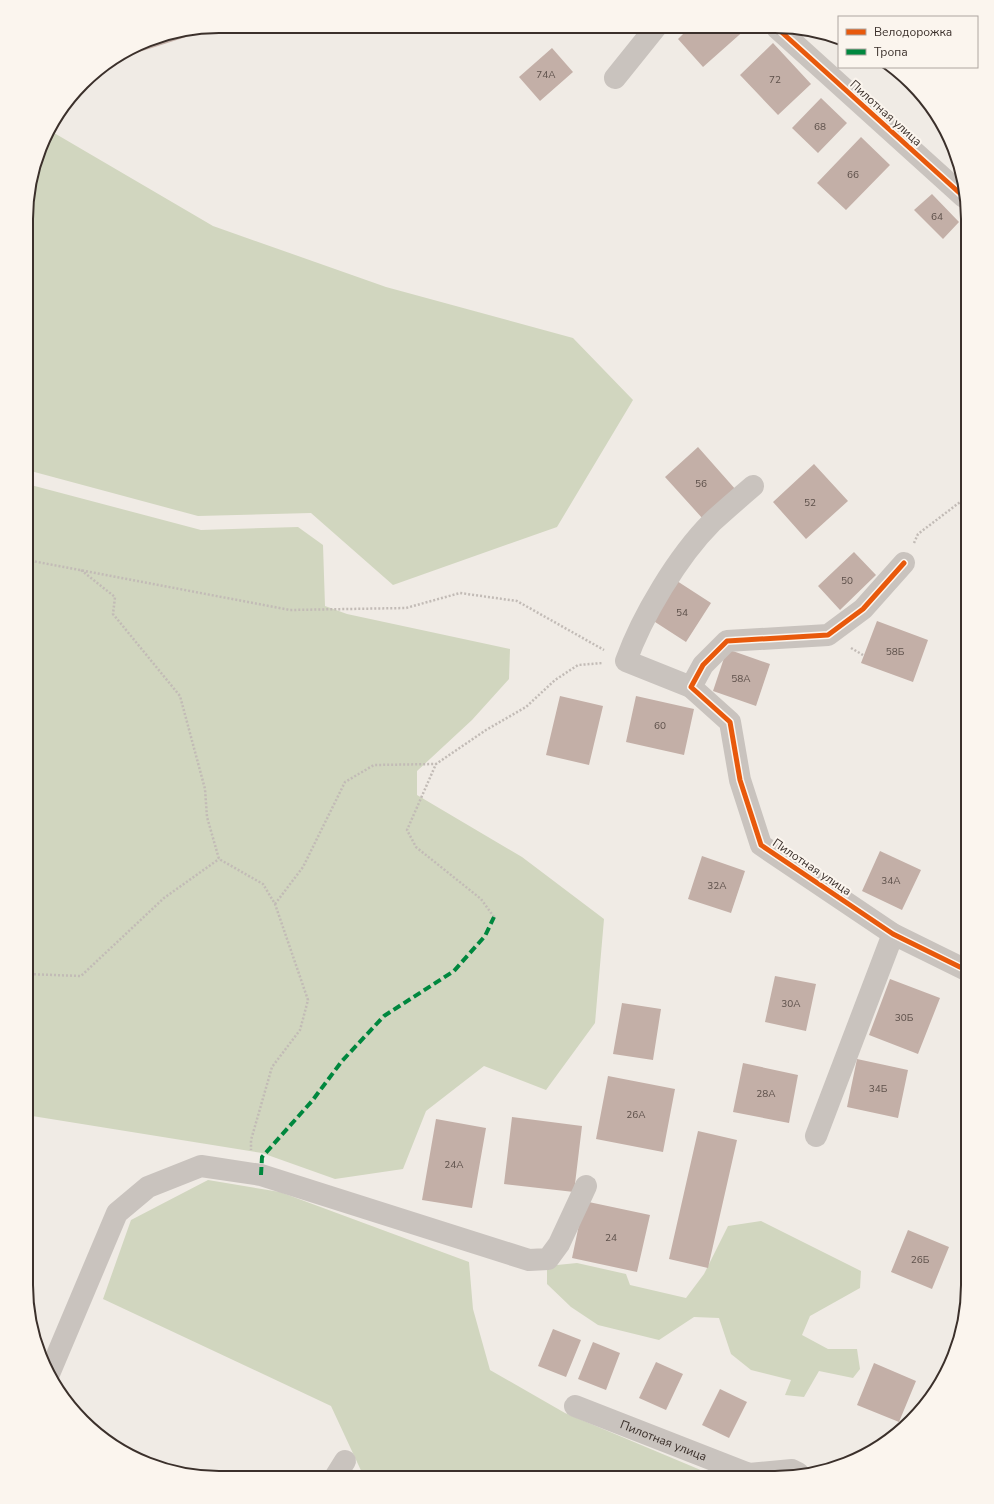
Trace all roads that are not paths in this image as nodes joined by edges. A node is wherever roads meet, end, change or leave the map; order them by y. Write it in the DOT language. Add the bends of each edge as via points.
graph roads {
  1 [pos="651,33"];
  2 [pos="782,33"];
  3 [pos="615,78"];
  4 [pos="959,192"];
  5 [pos="753,486"];
  6 [pos="904,563"];
  7 [pos="691,687"];
  8 [pos="893,934"];
  9 [pos="961,968"];
  10 [pos="816,1136"];
  11 [pos="586,1186"];
  12 [pos="52,1367"];
  13 [pos="575,1406"];
  14 [pos="792,1470"];
  15 [pos="741,1471"];
  16 [pos="781,1471"];
  1 -- 3 [label="street"];
  2 -- 4 [label="street, Пилотная улица"];
  5 -- 7 [label="street" via="711,523 678,562 634,638 626,662"];
  6 -- 7 [label="street" via="863,609 828,636 727,641 703,665"];
  7 -- 8 [label="street, Пилотная улица" via="730,722 740,780 761,845"];
  8 -- 9 [label="street, Пилотная улица"];
  8 -- 10 [label="street"];
  11 -- 12 [label="street" via="560,1244 548,1259 529,1260 261,1175 201,1166 148,1187 117,1213"];
  13 -- 15 [label="street, Пилотная улица"];
  14 -- 16 [label="street, Пилотная улица"];
}
